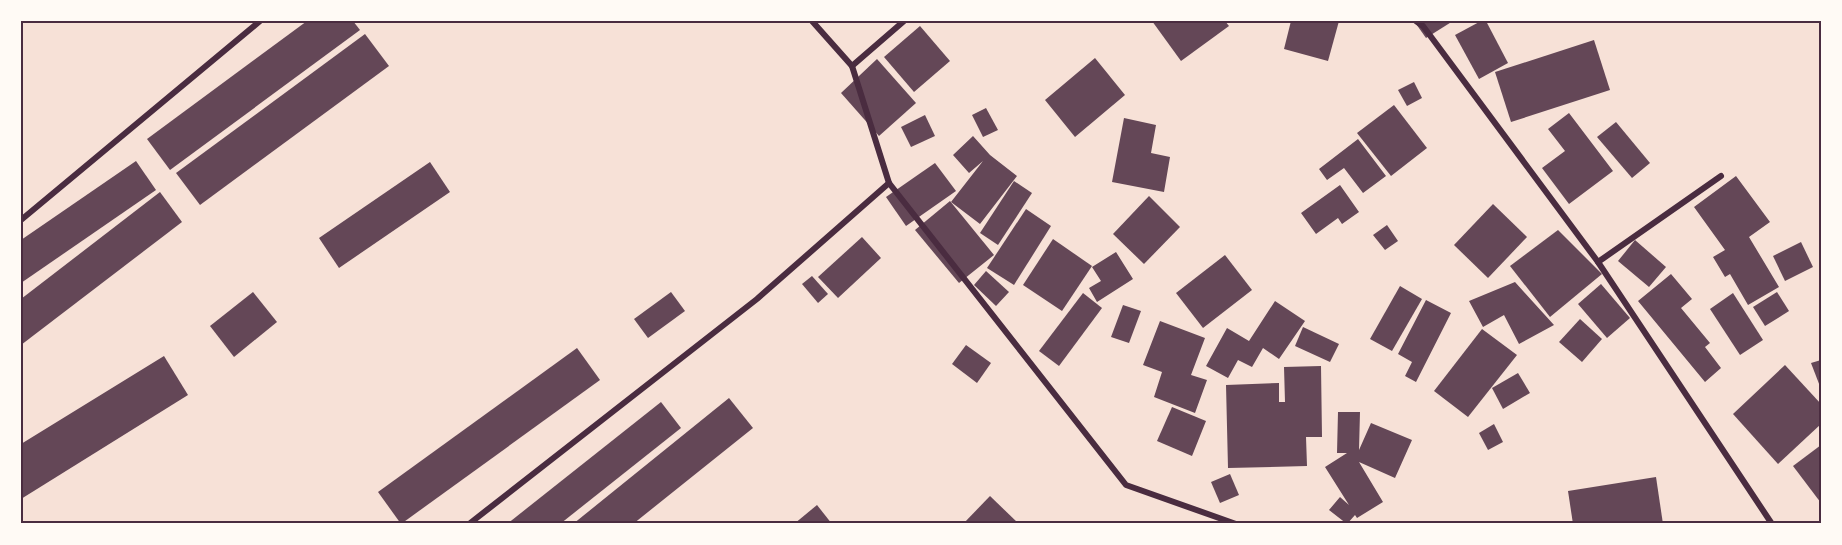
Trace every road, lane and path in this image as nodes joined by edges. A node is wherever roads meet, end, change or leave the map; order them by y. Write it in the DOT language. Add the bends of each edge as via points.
graph roads {
  1 [pos="260,21"];
  2 [pos="812,21"];
  3 [pos="904,21"];
  4 [pos="1416,21"];
  5 [pos="852,66"];
  6 [pos="1721,176"];
  7 [pos="889,183"];
  8 [pos="21,220"];
  9 [pos="1598,262"];
  10 [pos="469,524"];
  11 [pos="1236,524"];
  12 [pos="1772,524"];
  1 -- 8 [label="street"];
  2 -- 5 [label="street"];
  3 -- 5 [label="street"];
  4 -- 9 [label="street"];
  5 -- 7 [label="street"];
  6 -- 9 [label="street"];
  7 -- 10 [label="street" via="757,299"];
  7 -- 11 [label="street" via="1126,485"];
  9 -- 12 [label="street"];
}
